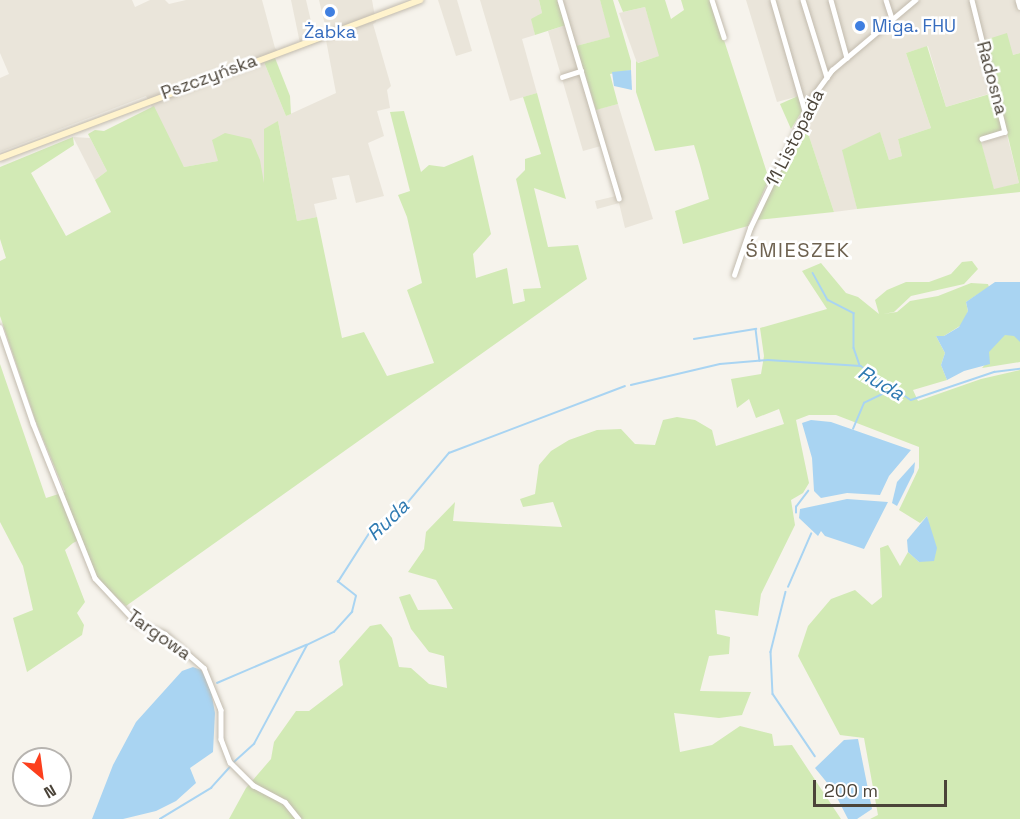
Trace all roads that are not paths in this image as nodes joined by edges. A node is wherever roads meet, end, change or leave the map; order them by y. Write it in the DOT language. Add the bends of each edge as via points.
graph roads {
  1 [pos="420,0"];
  2 [pos="560,0"];
  3 [pos="712,0"];
  4 [pos="772,0"];
  5 [pos="803,0"];
  6 [pos="831,0"];
  7 [pos="886,0"];
  8 [pos="915,0"];
  9 [pos="972,0"];
  10 [pos="1018,0"];
  11 [pos="1020,6"];
  12 [pos="893,22"];
  13 [pos="724,37"];
  14 [pos="847,58"];
  15 [pos="581,71"];
  16 [pos="562,76"];
  17 [pos="827,77"];
  18 [pos="805,111"];
  19 [pos="982,139"];
  20 [pos="0,158"];
  21 [pos="619,198"];
  22 [pos="734,275"];
  23 [pos="0,327"];
  24 [pos="299,819"];
  1 -- 20 [label="main road, Pszczyńska"];
  2 -- 15 [label="street"];
  3 -- 13 [label="street"];
  4 -- 18 [label="street"];
  5 -- 17 [label="street"];
  6 -- 14 [label="street"];
  7 -- 12 [label="street"];
  8 -- 12 [label="street, 11 Listopada"];
  9 -- 19 [label="street, Radosna" via="1005,132"];
  10 -- 11 [label="street"];
  12 -- 14 [label="street, 11 Listopada"];
  14 -- 17 [label="street, 11 Listopada"];
  15 -- 16 [label="street"];
  15 -- 21 [label="street"];
  17 -- 18 [label="street, 11 Listopada"];
  18 -- 22 [label="street, 11 Listopada" via="750,228"];
  23 -- 24 [label="street, Targowa" via="33,423 95,578 138,623 165,634 204,668 221,710 221,739 230,762 253,785 285,802"];
}
